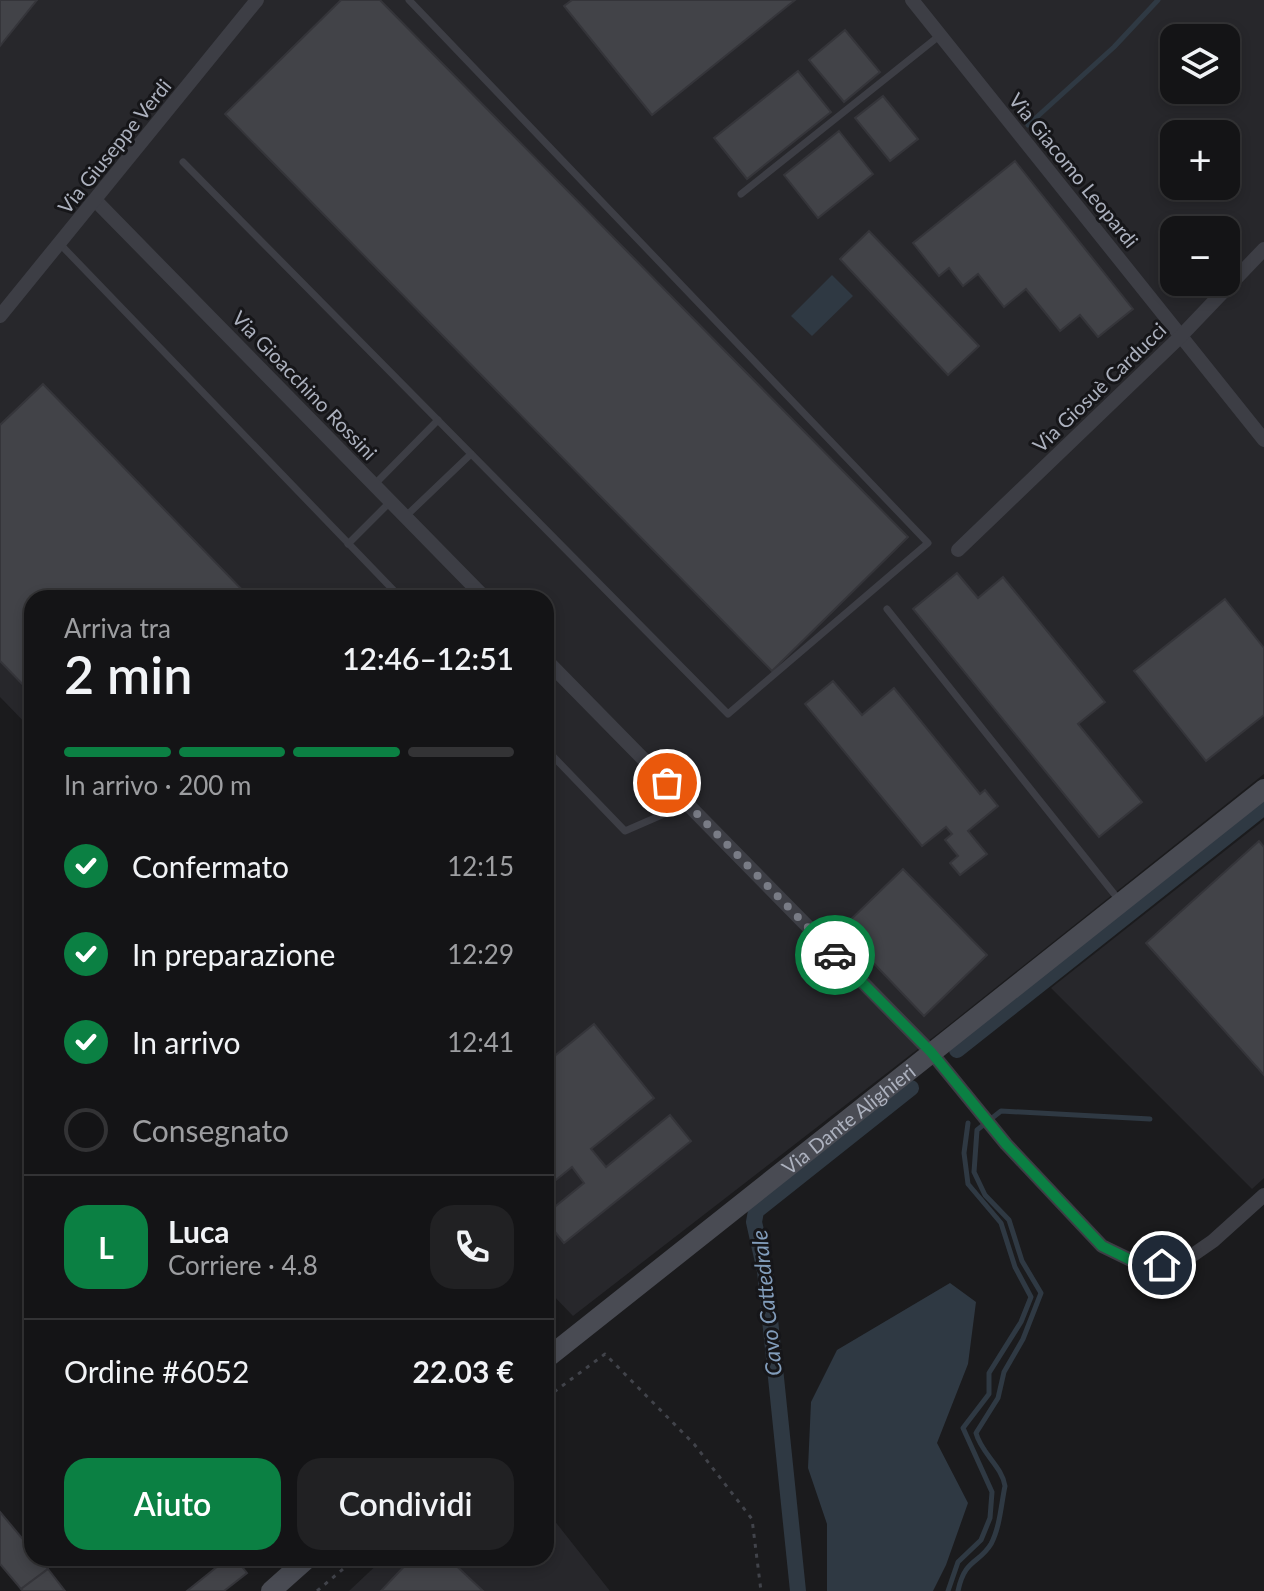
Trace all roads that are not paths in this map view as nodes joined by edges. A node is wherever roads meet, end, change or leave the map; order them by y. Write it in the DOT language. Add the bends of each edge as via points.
graph roads {
  1 [pos="257,0"];
  2 [pos="409,0"];
  3 [pos="912,0"];
  4 [pos="940,35"];
  5 [pos="183,162"];
  6 [pos="741,194"];
  7 [pos="96,201"];
  8 [pos="60,244"];
  9 [pos="1264,249"];
  10 [pos="0,316"];
  11 [pos="1181,336"];
  12 [pos="438,420"];
  13 [pos="1264,440"];
  14 [pos="471,454"];
  15 [pos="374,485"];
  16 [pos="391,501"];
  17 [pos="405,517"];
  18 [pos="348,544"];
  19 [pos="958,550"];
  20 [pos="393,590"];
  21 [pos="477,590"];
  22 [pos="887,609"];
  23 [pos="554,668"];
  24 [pos="554,757"];
  25 [pos="1264,789"];
  26 [pos="687,804"];
  27 [pos="1121,902"];
  28 [pos="931,1052"];
  29 [pos="1264,1195"];
  30 [pos="554,1353"];
  31 [pos="299,1566"];
  32 [pos="271,1591"];
  1 -- 7 [label="street, Via Giuseppe Verdi"];
  2 -- 14 [label="lane" via="928,543 728,714"];
  3 -- 4 [label="street, Via Giacomo Leopardi"];
  4 -- 6 [label="lane"];
  4 -- 11 [label="street, Via Giacomo Leopardi"];
  5 -- 12 [label="lane"];
  7 -- 8 [label="street, Via Giuseppe Verdi"];
  7 -- 15 [label="street, Via Gioacchino Rossini"];
  8 -- 10 [label="street, Via Giuseppe Verdi"];
  8 -- 18 [label="lane"];
  9 -- 11 [label="street, Via Giosuè Carducci"];
  11 -- 13 [label="street, Via Giacomo Leopardi"];
  11 -- 19 [label="street, Via Giosuè Carducci"];
  12 -- 14 [label="lane"];
  12 -- 15 [label="lane"];
  14 -- 17 [label="lane"];
  15 -- 16 [label="street, Via Gioacchino Rossini"];
  16 -- 17 [label="street, Via Gioacchino Rossini"];
  16 -- 18 [label="lane"];
  17 -- 21 [label="street, Via Gioacchino Rossini"];
  18 -- 20 [label="lane"];
  22 -- 27 [label="lane"];
  23 -- 26 [label="street"];
  24 -- 26 [label="lane" via="625,831"];
  25 -- 27 [label="main road, Via Dante Alighieri"];
  26 -- 28 [label="street"];
  27 -- 28 [label="main road, Via Dante Alighieri"];
  28 -- 29 [label="street" via="1102,1246 1139,1264 1187,1259"];
  28 -- 30 [label="main road, Via Dante Alighieri"];
  31 -- 32 [label="main road"];
}
